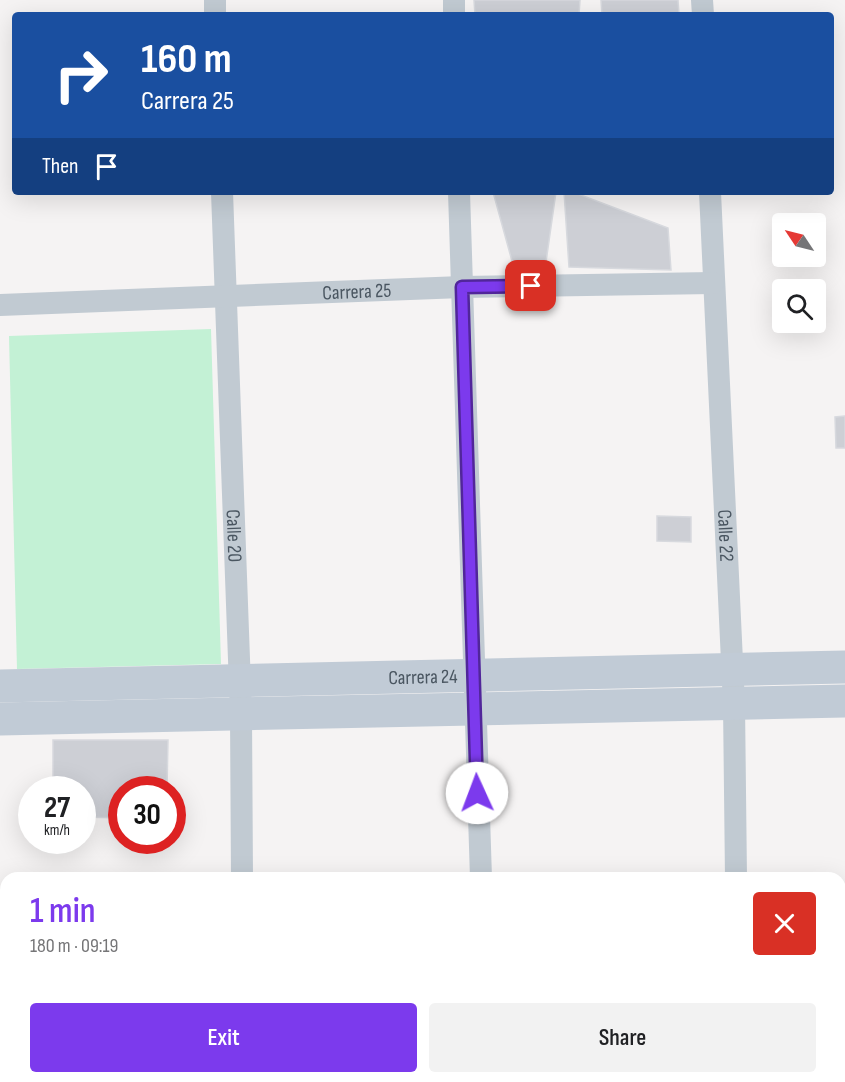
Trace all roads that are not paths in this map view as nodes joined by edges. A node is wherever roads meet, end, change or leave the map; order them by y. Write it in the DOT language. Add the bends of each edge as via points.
graph roads {
  1 [pos="222,195"];
  2 [pos="459,195"];
  3 [pos="710,195"];
  4 [pos="713,283"];
  5 [pos="462,287"];
  6 [pos="225,298"];
  7 [pos="0,304"];
  8 [pos="845,667"];
  9 [pos="731,669"];
  10 [pos="476,675"];
  11 [pos="239,680"];
  12 [pos="0,686"];
  13 [pos="845,701"];
  14 [pos="734,704"];
  15 [pos="474,709"];
  16 [pos="241,714"];
  17 [pos="0,719"];
  18 [pos="242,872"];
  19 [pos="481,872"];
  20 [pos="736,872"];
  1 -- 6 [label="street, Calle 20"];
  2 -- 5 [label="street"];
  3 -- 4 [label="street, Calle 22"];
  4 -- 5 [label="street, Carrera 25"];
  4 -- 9 [label="street, Calle 22"];
  5 -- 6 [label="street, Carrera 25"];
  5 -- 10 [label="street"];
  6 -- 7 [label="street, Carrera 25"];
  6 -- 11 [label="street, Calle 20"];
  8 -- 9 [label="street, Carrera 24"];
  9 -- 10 [label="street, Carrera 24"];
  9 -- 14 [label="street, Calle 22"];
  10 -- 11 [label="street, Carrera 24"];
  10 -- 15 [label="street"];
  11 -- 12 [label="street, Carrera 24"];
  11 -- 16 [label="street, Calle 20"];
  13 -- 14 [label="street, Carrera 24"];
  14 -- 15 [label="street, Carrera 24"];
  14 -- 20 [label="street, Calle 22"];
  15 -- 16 [label="street, Carrera 24"];
  15 -- 19 [label="street"];
  16 -- 17 [label="street, Carrera 24"];
  16 -- 18 [label="street, Calle 20"];
}
